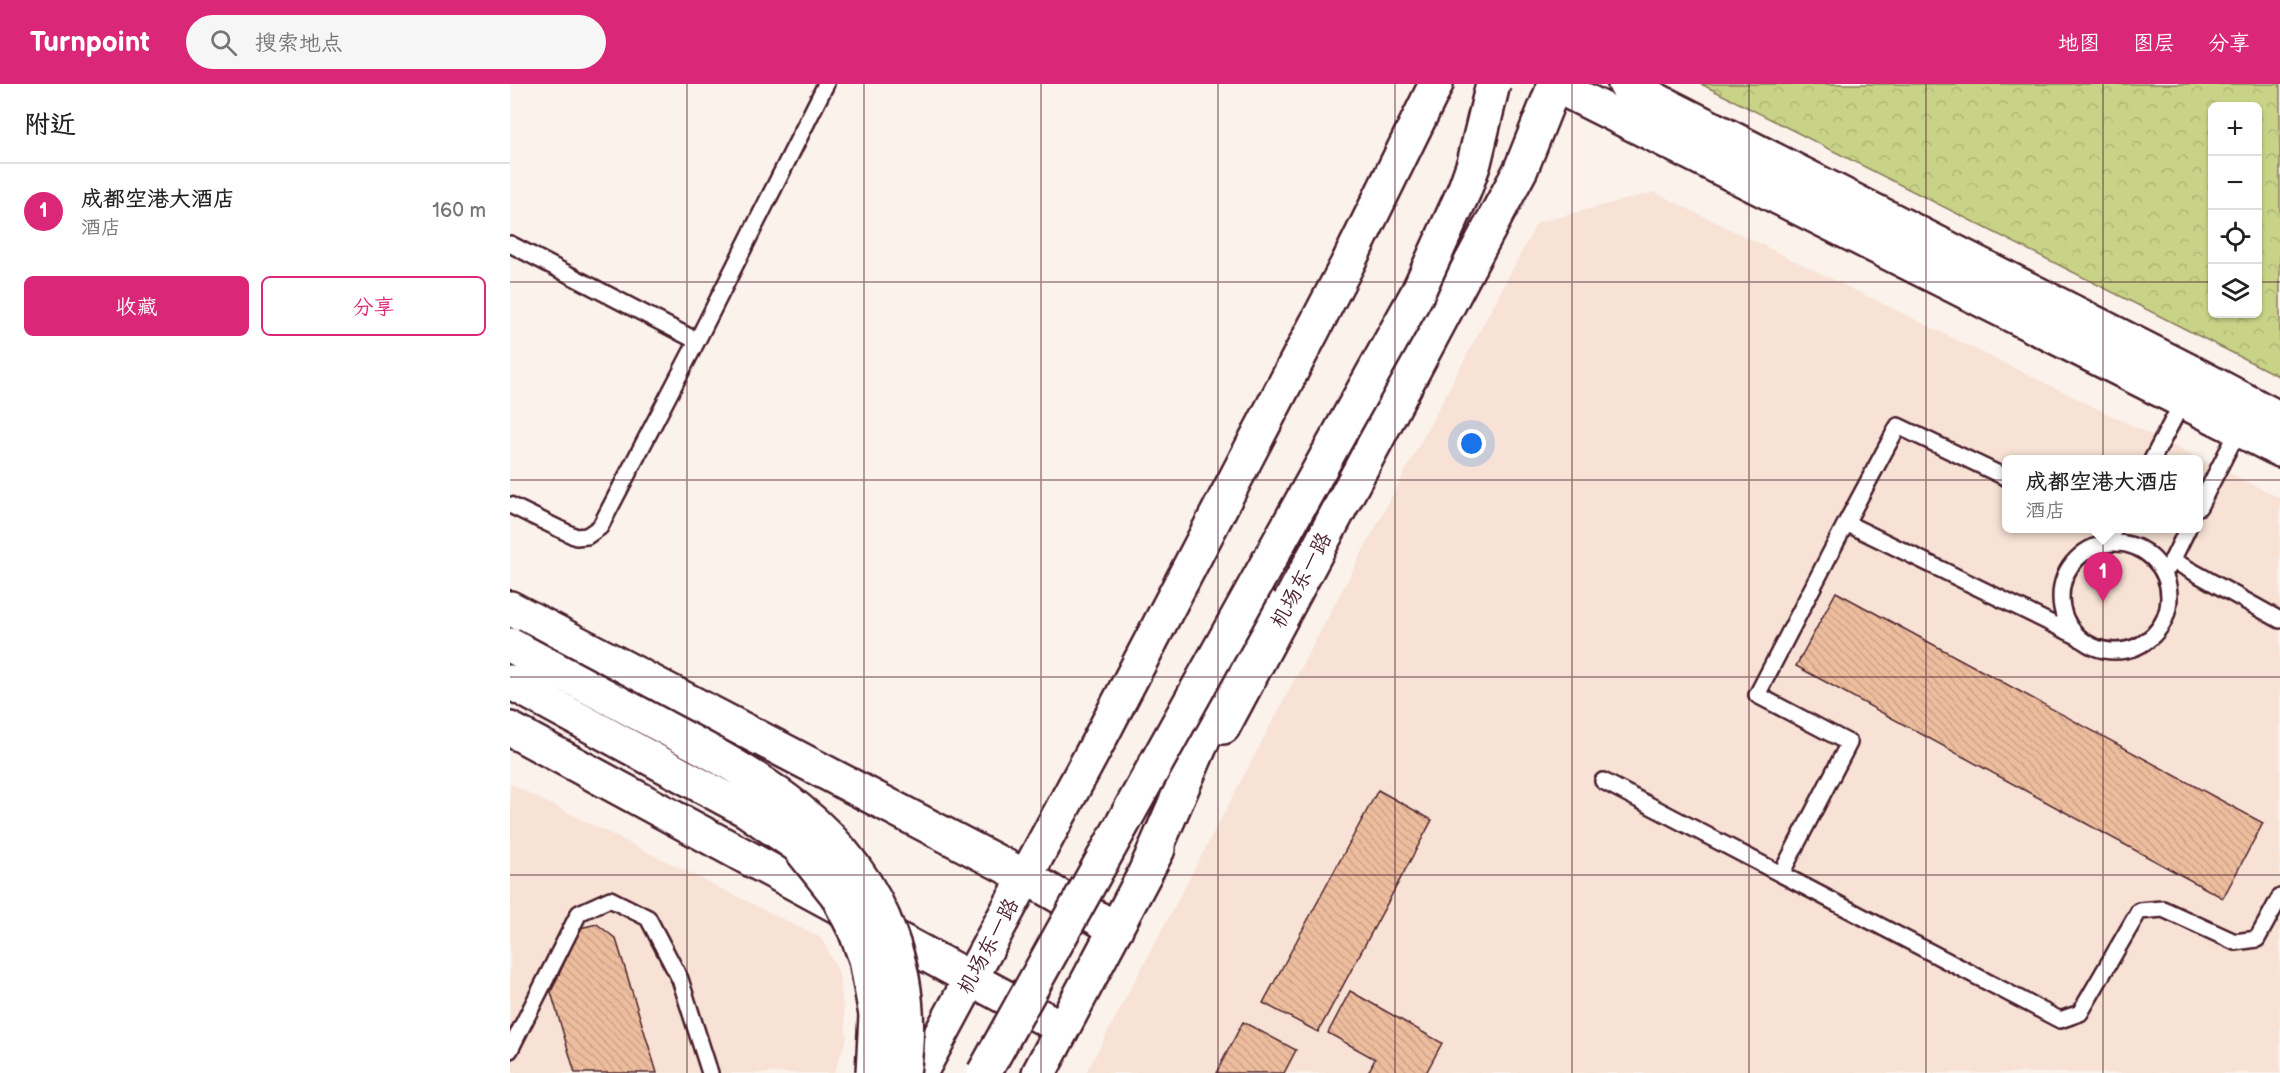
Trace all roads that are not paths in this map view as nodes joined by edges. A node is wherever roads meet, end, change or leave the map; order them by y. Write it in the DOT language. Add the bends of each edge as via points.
graph roads {
  1 [pos="826,84"];
  2 [pos="1436,84"];
  3 [pos="1493,84"];
  4 [pos="1554,84"];
  5 [pos="1625,84"];
  6 [pos="1481,139"];
  7 [pos="510,244"];
  8 [pos="697,341"];
  9 [pos="2183,401"];
  10 [pos="2280,420"];
  11 [pos="2239,429"];
  12 [pos="2280,450"];
  13 [pos="2154,455"];
  14 [pos="2002,476"];
  15 [pos="2203,499"];
  16 [pos="510,505"];
  17 [pos="1846,523"];
  18 [pos="2111,533"];
  19 [pos="2113,533"];
  20 [pos="2186,533"];
  21 [pos="2172,560"];
  22 [pos="2164,575"];
  23 [pos="510,608"];
  24 [pos="2280,620"];
  25 [pos="2079,637"];
  26 [pos="510,645"];
  27 [pos="510,682"];
  28 [pos="510,729"];
  29 [pos="1603,781"];
  30 [pos="1781,874"];
  31 [pos="1144,875"];
  32 [pos="1026,877"];
  33 [pos="2280,897"];
  34 [pos="1116,928"];
  35 [pos="971,978"];
  36 [pos="1062,1028"];
  37 [pos="510,1050"];
  38 [pos="710,1073"];
  39 [pos="873,1073"];
  40 [pos="903,1073"];
  41 [pos="920,1073"];
  42 [pos="984,1073"];
  43 [pos="1039,1073"];
  1 -- 8 [label="lane"];
  2 -- 32 [label="street, 机场东一路" via="1348,263"];
  3 -- 6 [label="street, bridge"];
  4 -- 9 [label="street"];
  4 -- 31 [label="street, 机场东一路" via="1521,169"];
  5 -- 10 [label="street"];
  6 -- 31 [label="street, bridge" via="1472,200 1434,283 1342,448 1262,604"];
  6 -- 42 [label="street, bridge" via="1464,191 1417,294"];
  7 -- 8 [label="lane"];
  8 -- 16 [label="lane" via="600,527 587,536 576,537"];
  9 -- 11 [label="street"];
  9 -- 13 [label="lane"];
  11 -- 12 [label="street"];
  11 -- 15 [label="lane"];
  14 -- 17 [label="lane" via="1898,426"];
  17 -- 25 [label="lane"];
  17 -- 30 [label="lane" via="1757,695 1849,743"];
  18 -- 25 [label="lane" via="2076,559 2066,573 2062,607 2068,624"];
  19 -- 22 [label="lane" via="2154,559"];
  20 -- 21 [label="lane"];
  21 -- 22 [label="lane"];
  21 -- 24 [label="lane"];
  22 -- 25 [label="lane" via="2168,611 2160,628 2147,641 2130,650 2112,652"];
  23 -- 32 [label="street"];
  26 -- 40 [label="street, bridge" via="756,778 831,838 867,886 896,949 906,997"];
  27 -- 39 [label="street, bridge" via="746,810 798,846 837,895 866,959 876,1015"];
  28 -- 35 [label="street"];
  29 -- 30 [label="lane"];
  30 -- 33 [label="lane" via="2060,1020 2080,1013 2139,911 2163,909 2235,942 2257,939"];
  31 -- 34 [label="street, 机场东一路"];
  32 -- 34 [label="street"];
  32 -- 35 [label="street, 机场东一路"];
  34 -- 36 [label="street, 机场东一路"];
  35 -- 36 [label="street"];
  35 -- 41 [label="street, 机场东一路"];
  36 -- 43 [label="street, 机场东一路"];
  37 -- 38 [label="lane" via="579,913 610,899 648,918 680,979"];
}
